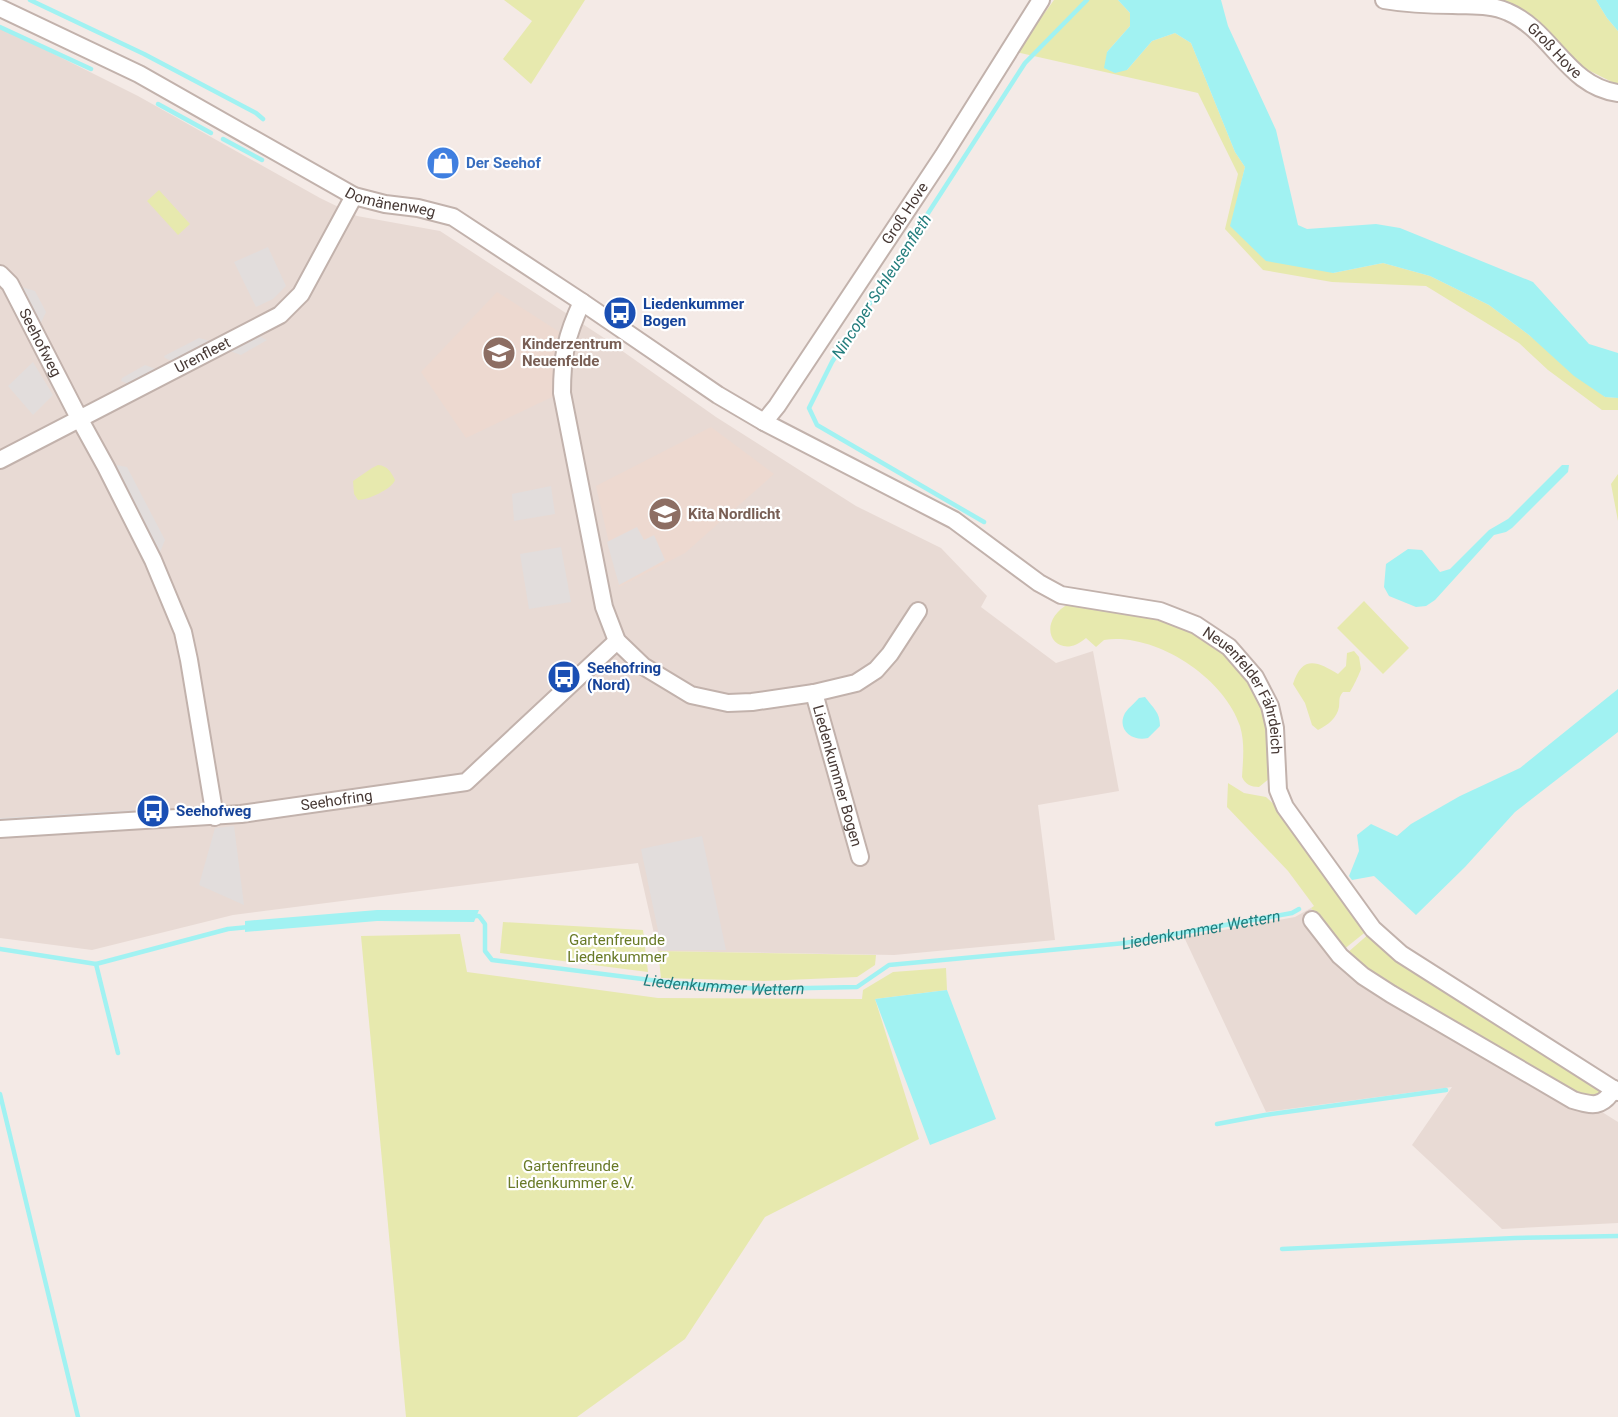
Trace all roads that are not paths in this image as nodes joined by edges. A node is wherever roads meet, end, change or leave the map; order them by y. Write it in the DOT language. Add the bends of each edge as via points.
graph roads {
  1 [pos="1041,0"];
  2 [pos="1384,0"];
  3 [pos="0,8"];
  4 [pos="1618,93"];
  5 [pos="354,196"];
  6 [pos="0,274"];
  7 [pos="582,302"];
  8 [pos="79,418"];
  9 [pos="764,422"];
  10 [pos="0,460"];
  11 [pos="918,611"];
  12 [pos="617,641"];
  13 [pos="814,693"];
  14 [pos="215,817"];
  15 [pos="0,830"];
  16 [pos="861,857"];
  17 [pos="1312,920"];
  18 [pos="1616,1090"];
  1 -- 9 [label="street, Groß Hove" via="943,156"];
  2 -- 4 [label="street, Groß Hove" via="1489,7 1508,12 1530,26 1580,77 1601,90"];
  3 -- 5 [label="street, Domänenweg" via="139,74"];
  5 -- 7 [label="street, Domänenweg" via="453,217"];
  5 -- 8 [label="street, Urenfleet" via="301,294 280,315"];
  6 -- 8 [label="street, Seehofweg" via="10,284"];
  7 -- 9 [label="street, Domänenweg"];
  7 -- 12 [label="street, Liedenkummer Bogen" via="569,329 562,362 562,393 604,607"];
  8 -- 10 [label="street, Urenfleet"];
  8 -- 14 [label="street, Seehofweg" via="153,560 183,632"];
  9 -- 18 [label="street, Neuenfelder Fährdeich" via="954,520 1061,595 1160,611 1196,625 1229,647 1255,677 1270,706 1278,790 1285,807 1373,929 1401,954"];
  11 -- 13 [label="street, Liedenkummer Bogen" via="876,670 856,683"];
  12 -- 13 [label="street, Liedenkummer Bogen" via="643,666 691,695 728,703"];
  12 -- 14 [label="street, Seehofring" via="466,782"];
  13 -- 16 [label="street, Liedenkummer Bogen"];
  14 -- 15 [label="street, Seehofring"];
  17 -- 18 [label="street, Neuenfelder Fährdeich" via="1340,956 1363,976 1573,1100 1592,1106 1607,1100"];
}
